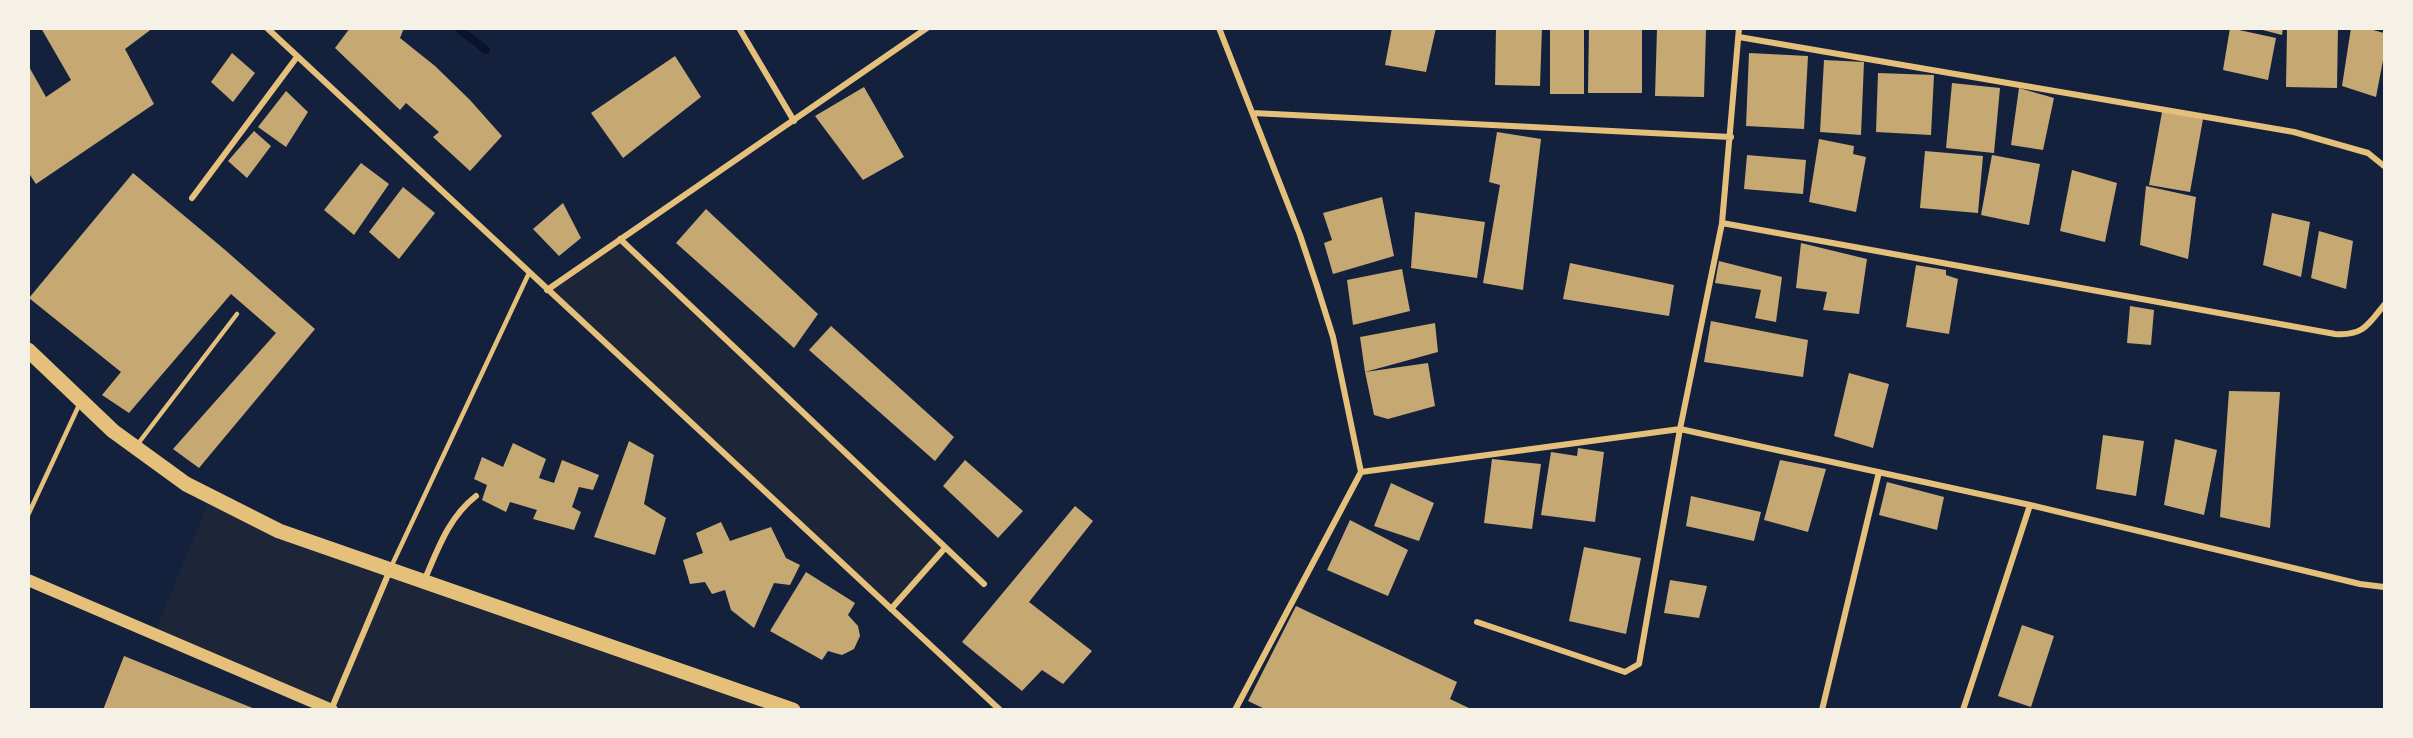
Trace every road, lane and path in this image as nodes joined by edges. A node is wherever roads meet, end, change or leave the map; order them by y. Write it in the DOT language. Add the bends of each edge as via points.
graph roads {
  1 [pos="267,28"];
  2 [pos="739,28"];
  3 [pos="927,28"];
  4 [pos="1219,28"];
  5 [pos="1739,28"];
  6 [pos="1739,37"];
  7 [pos="297,57"];
  8 [pos="1253,113"];
  9 [pos="795,121"];
  10 [pos="1731,137"];
  11 [pos="2385,166"];
  12 [pos="192,198"];
  13 [pos="1722,223"];
  14 [pos="620,239"];
  15 [pos="529,273"];
  16 [pos="547,290"];
  17 [pos="2385,305"];
  18 [pos="237,314"];
  19 [pos="28,350"];
  20 [pos="81,401"];
  21 [pos="1680,429"];
  22 [pos="135,447"];
  23 [pos="1361,472"];
  24 [pos="1879,472"];
  25 [pos="476,496"];
  26 [pos="2030,505"];
  27 [pos="28,515"];
  28 [pos="945,548"];
  29 [pos="390,569"];
  30 [pos="28,580"];
  31 [pos="424,581"];
  32 [pos="984,584"];
  33 [pos="2385,587"];
  34 [pos="891,609"];
  35 [pos="1477,622"];
  36 [pos="977,689"];
  37 [pos="750,694"];
  38 [pos="332,709"];
  39 [pos="764,710"];
  40 [pos="793,710"];
  41 [pos="993,710"];
  42 [pos="1000,710"];
  43 [pos="1235,710"];
  44 [pos="1822,710"];
  45 [pos="1963,710"];
  1 -- 7 [label="street"];
  2 -- 9 [label="street"];
  3 -- 9 [label="street"];
  4 -- 8 [label="street"];
  5 -- 6 [label="street"];
  6 -- 10 [label="street"];
  6 -- 11 [label="street" via="2294,132 2368,153"];
  7 -- 12 [label="street"];
  7 -- 15 [label="street"];
  8 -- 10 [label="street"];
  8 -- 23 [label="street" via="1300,235 1333,337"];
  9 -- 14 [label="street"];
  10 -- 13 [label="street"];
  13 -- 17 [label="street" via="2335,334 2352,335 2365,329"];
  13 -- 21 [label="street"];
  14 -- 16 [label="street"];
  14 -- 28 [label="street"];
  15 -- 16 [label="street"];
  15 -- 29 [label="lane"];
  16 -- 34 [label="street"];
  18 -- 22 [label="lane"];
  19 -- 20 [label="main road"];
  20 -- 22 [label="main road"];
  20 -- 27 [label="lane"];
  21 -- 23 [label="street"];
  21 -- 24 [label="street"];
  21 -- 35 [label="street" via="1639,664 1625,672"];
  22 -- 29 [label="main road" via="186,484 279,531"];
  23 -- 43 [label="street"];
  24 -- 26 [label="street"];
  24 -- 44 [label="street"];
  25 -- 31 [label="street" via="448,526"];
  26 -- 33 [label="street"];
  26 -- 45 [label="street"];
  28 -- 32 [label="street"];
  28 -- 34 [label="street"];
  29 -- 31 [label="main road"];
  29 -- 38 [label="street"];
  30 -- 38 [label="main road"];
  31 -- 37 [label="main road"];
  34 -- 36 [label="street"];
  36 -- 41 [label="street"];
  36 -- 42 [label="street"];
  37 -- 39 [label="main road"];
  37 -- 40 [label="main road"];
}
